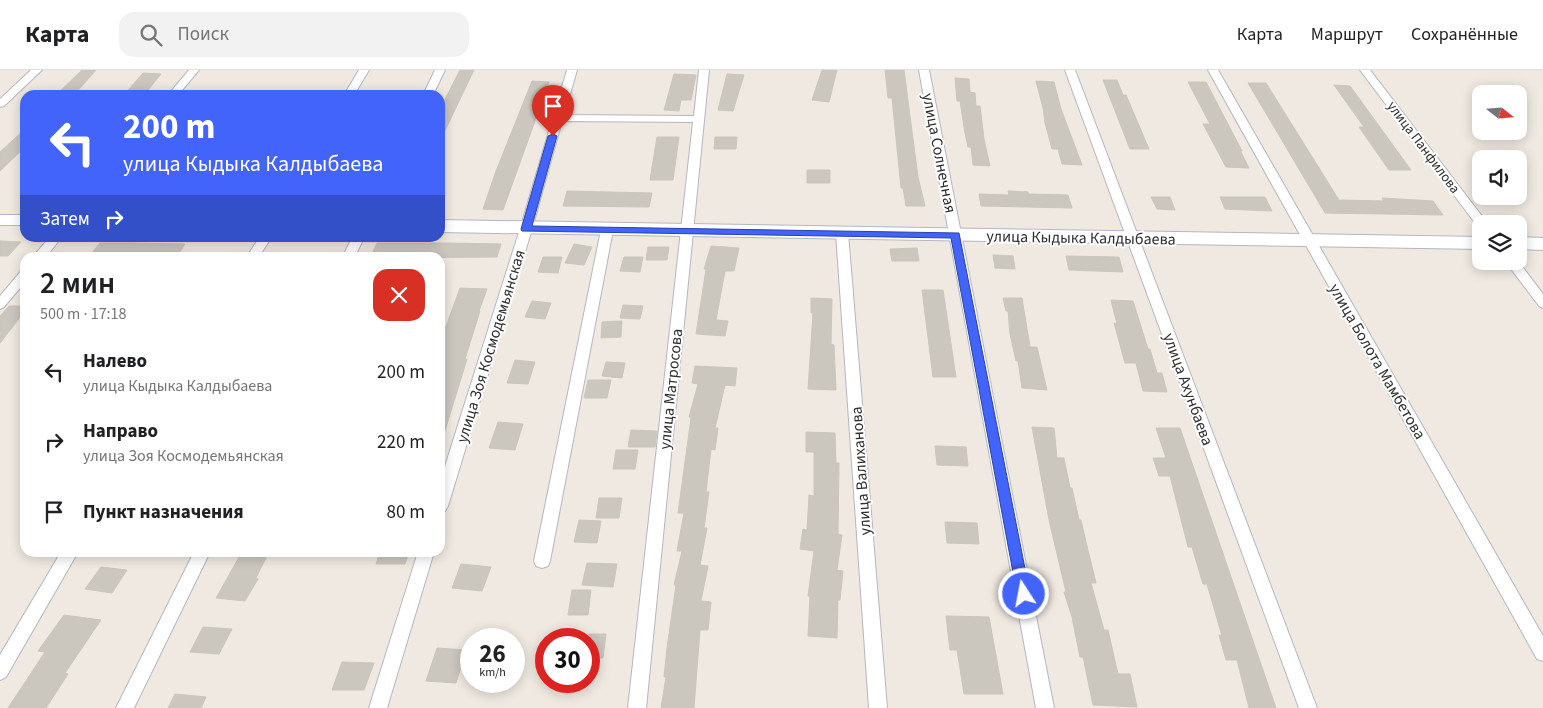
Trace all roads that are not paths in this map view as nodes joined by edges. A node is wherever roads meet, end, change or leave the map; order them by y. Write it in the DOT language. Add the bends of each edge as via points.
graph roads {
  1 [pos="37,70"];
  2 [pos="194,70"];
  3 [pos="364,70"];
  4 [pos="440,70"];
  5 [pos="572,70"];
  6 [pos="704,70"];
  7 [pos="924,70"];
  8 [pos="1070,70"];
  9 [pos="1213,70"];
  10 [pos="1365,70"];
  11 [pos="177,90"];
  12 [pos="352,90"];
  13 [pos="430,90"];
  14 [pos="0,104"];
  15 [pos="558,118"];
  16 [pos="699,119"];
  17 [pos="1475,215"];
  18 [pos="0,220"];
  19 [pos="20,220"];
  20 [pos="445,226"];
  21 [pos="526,229"];
  22 [pos="607,230"];
  23 [pos="687,231"];
  24 [pos="842,234"];
  25 [pos="955,235"];
  26 [pos="1132,238"];
  27 [pos="1309,240"];
  28 [pos="52,242"];
  29 [pos="1472,243"];
  30 [pos="1527,244"];
  31 [pos="1543,244"];
  32 [pos="43,252"];
  33 [pos="1518,270"];
  34 [pos="20,280"];
  35 [pos="1543,303"];
  36 [pos="0,304"];
  37 [pos="445,490"];
  38 [pos="67,557"];
  39 [pos="200,557"];
  40 [pos="424,557"];
  41 [pos="542,561"];
  42 [pos="7,648"];
  43 [pos="1543,653"];
  44 [pos="0,671"];
  45 [pos="125,708"];
  46 [pos="378,708"];
  47 [pos="637,708"];
  48 [pos="878,708"];
  49 [pos="1045,708"];
  50 [pos="1308,708"];
  1 -- 14 [label="street"];
  2 -- 11 [label="street"];
  3 -- 12 [label="street"];
  4 -- 13 [label="street"];
  5 -- 15 [label="street, улица Зоя Космодемьянская"];
  6 -- 16 [label="street, улица Матросова"];
  7 -- 25 [label="street, улица Солнечная"];
  8 -- 26 [label="street, улица Ахунбаева"];
  9 -- 27 [label="street, улица Болота Мамбетова"];
  10 -- 17 [label="street, улица Панфилова"];
  15 -- 16 [label="street"];
  15 -- 21 [label="street, улица Зоя Космодемьянская"];
  16 -- 23 [label="street, улица Матросова"];
  18 -- 19 [label="street"];
  20 -- 21 [label="street, улица Кыдыка Калдыбаева"];
  21 -- 22 [label="street, улица Кыдыка Калдыбаева"];
  21 -- 37 [label="street, улица Зоя Космодемьянская"];
  22 -- 23 [label="street, улица Кыдыка Калдыбаева"];
  22 -- 41 [label="street"];
  23 -- 24 [label="street, улица Кыдыка Калдыбаева"];
  23 -- 47 [label="street, улица Матросова"];
  24 -- 25 [label="street, улица Кыдыка Калдыбаева"];
  24 -- 48 [label="street, улица Валиханова"];
  25 -- 26 [label="street, улица Кыдыка Калдыбаева"];
  25 -- 49 [label="street, улица Солнечная"];
  26 -- 27 [label="street, улица Кыдыка Калдыбаева"];
  26 -- 50 [label="street, улица Ахунбаева"];
  27 -- 29 [label="street, улица Кыдыка Калдыбаева"];
  27 -- 43 [label="street, улица Болота Мамбетова"];
  28 -- 32 [label="street"];
  30 -- 31 [label="street"];
  33 -- 35 [label="street"];
  34 -- 36 [label="street"];
  38 -- 42 [label="street"];
  39 -- 45 [label="street"];
  40 -- 46 [label="street"];
  42 -- 44 [label="street"];
}
